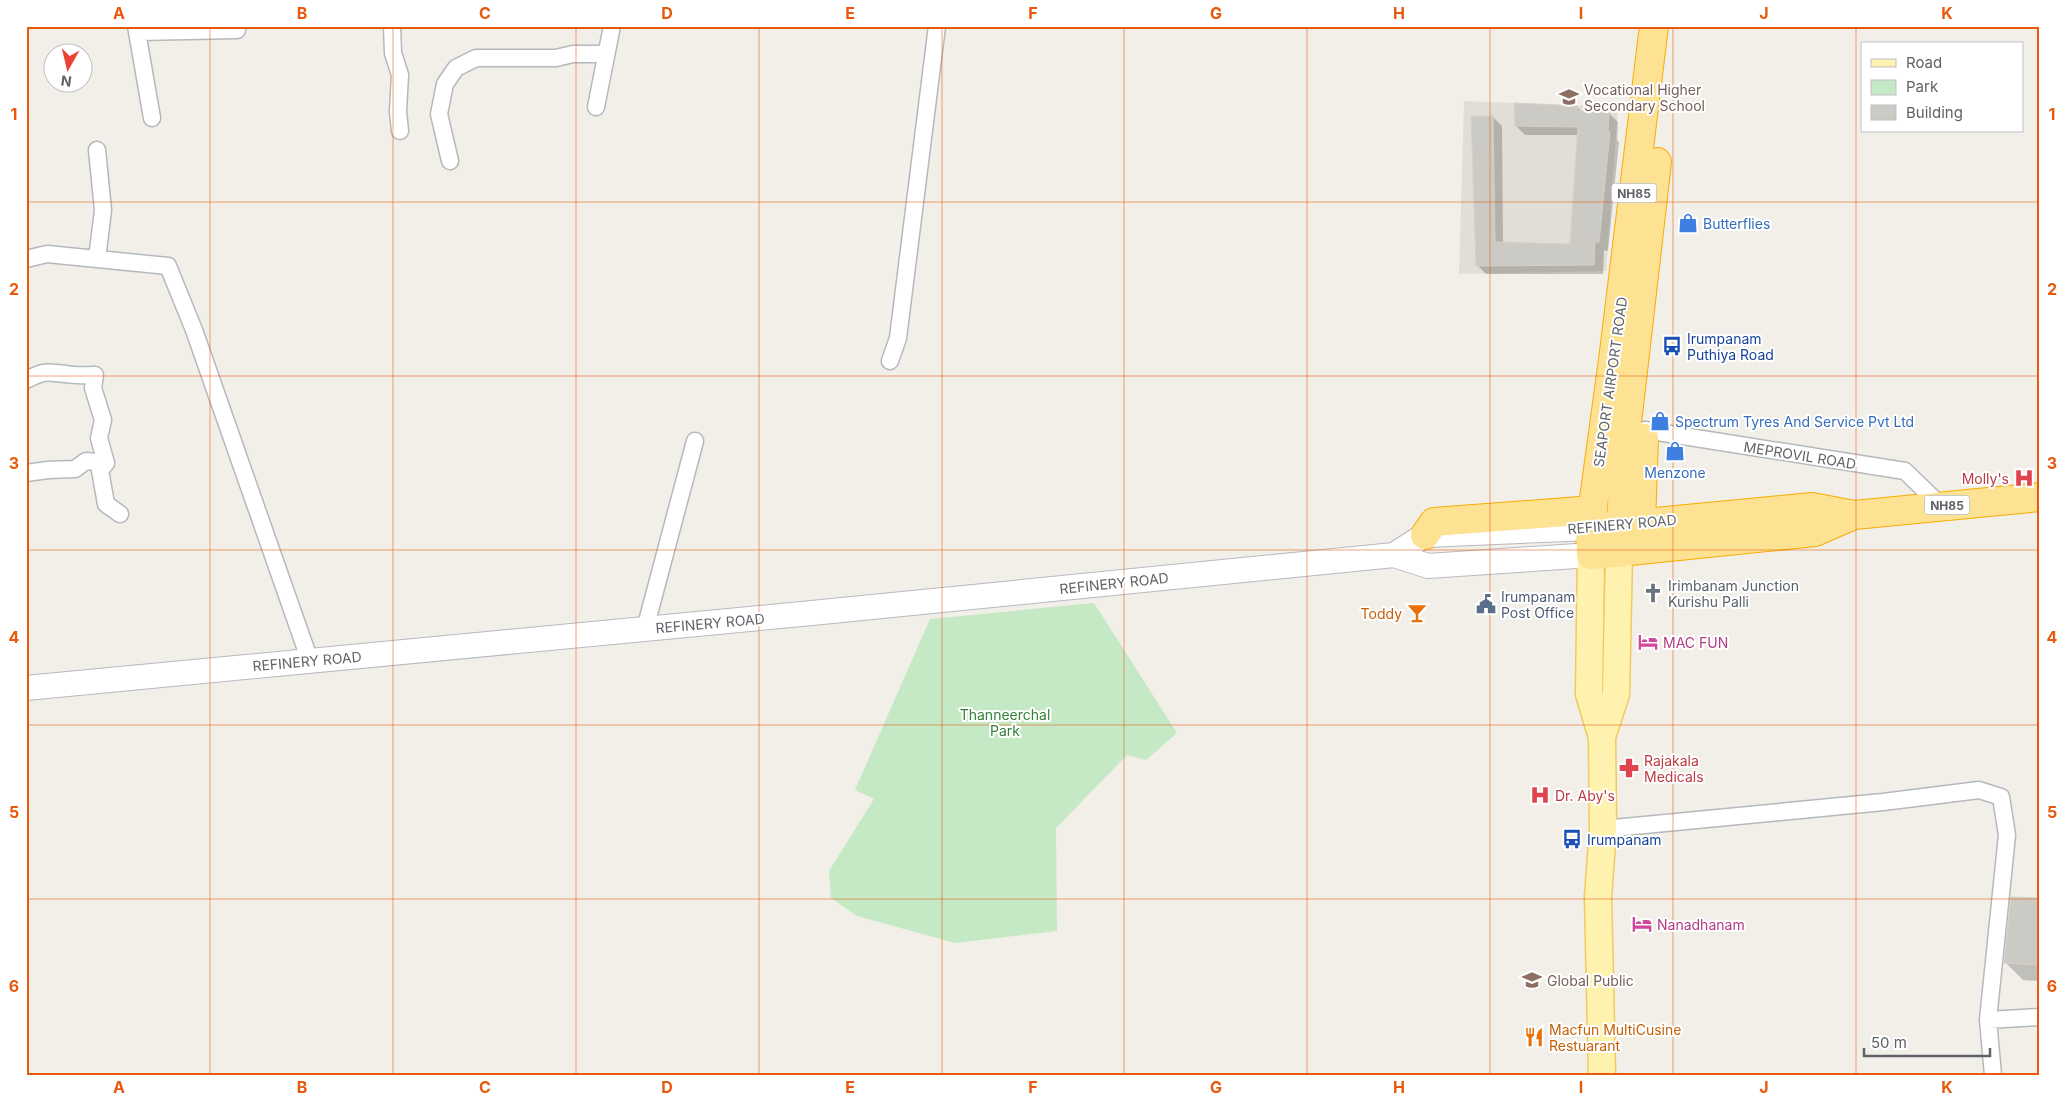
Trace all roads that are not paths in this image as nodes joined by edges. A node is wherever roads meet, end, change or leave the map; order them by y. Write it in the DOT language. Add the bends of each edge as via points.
graph roads {
  1 [pos="392,26"];
  2 [pos="612,26"];
  3 [pos="936,26"];
  4 [pos="1654,26"];
  5 [pos="1672,26"];
  6 [pos="137,29"];
  7 [pos="237,30"];
  8 [pos="606,54"];
  9 [pos="596,108"];
  10 [pos="152,118"];
  11 [pos="400,131"];
  12 [pos="97,150"];
  13 [pos="450,161"];
  14 [pos="26,259"];
  15 [pos="98,259"];
  16 [pos="890,361"];
  17 [pos="1634,363"];
  18 [pos="26,380"];
  19 [pos="1645,430"];
  20 [pos="695,441"];
  21 [pos="106,463"];
  22 [pos="26,473"];
  23 [pos="2040,497"];
  24 [pos="1941,506"];
  25 [pos="120,514"];
  26 [pos="1854,515"];
  27 [pos="1592,519"];
  28 [pos="1631,524"];
  29 [pos="1425,536"];
  30 [pos="1394,555"];
  31 [pos="1583,555"];
  32 [pos="1619,561"];
  33 [pos="644,629"];
  34 [pos="310,661"];
  35 [pos="26,688"];
  36 [pos="1602,737"];
  37 [pos="1603,829"];
  38 [pos="2040,1017"];
  39 [pos="1988,1020"];
  40 [pos="1602,1075"];
  41 [pos="1993,1075"];
  1 -- 11 [label="street" via="393,53 400,75"];
  2 -- 8 [label="street"];
  3 -- 16 [label="street" via="898,338"];
  4 -- 27 [label="highway, SEAPORT AIRPORT ROAD / NH85"];
  5 -- 17 [label="highway, SEAPORT AIRPORT ROAD / NH85"];
  6 -- 7 [label="street"];
  6 -- 10 [label="street"];
  8 -- 9 [label="street"];
  8 -- 13 [label="street" via="476,58 456,68 445,84 439,114"];
  12 -- 15 [label="street" via="103,210"];
  14 -- 15 [label="street" via="47,254"];
  15 -- 34 [label="street" via="168,266 194,330"];
  17 -- 19 [label="highway" via="1646,411"];
  17 -- 28 [label="highway, SEAPORT AIRPORT ROAD / NH85" via="1627,423"];
  18 -- 21 [label="street" via="52,371 94,375 93,388 103,420 100,438"];
  19 -- 24 [label="street, MEPROVIL ROAD" via="1906,471"];
  19 -- 28 [label="highway"];
  20 -- 33 [label="street"];
  21 -- 22 [label="street" via="86,461 75,469"];
  21 -- 25 [label="street" via="100,470 106,504"];
  23 -- 24 [label="highway, REFINERY ROAD / NH85"];
  24 -- 26 [label="highway, REFINERY ROAD / NH85"];
  26 -- 28 [label="highway, REFINERY ROAD / NH85" via="1812,507"];
  26 -- 32 [label="highway, REFINERY ROAD / NH85" via="1815,532"];
  27 -- 28 [label="highway, REFINERY ROAD / NH85"];
  27 -- 29 [label="highway, REFINERY ROAD" via="1434,522"];
  27 -- 31 [label="highway, SEAPORT AIRPORT ROAD / NH85"];
  28 -- 32 [label="highway, SEAPORT AIRPORT ROAD / NH85"];
  29 -- 30 [label="main road, REFINERY ROAD"];
  30 -- 31 [label="main road, REFINERY ROAD" via="1428,566"];
  30 -- 33 [label="main road, REFINERY ROAD"];
  31 -- 32 [label="highway, REFINERY ROAD / NH85"];
  31 -- 36 [label="main road, SEAPORT AIRPORT ROAD" via="1589,694"];
  32 -- 36 [label="main road, SEAPORT AIRPORT ROAD" via="1616,694"];
  33 -- 34 [label="main road, REFINERY ROAD"];
  34 -- 35 [label="main road, REFINERY ROAD"];
  36 -- 37 [label="main road, SEAPORT AIRPORT ROAD"];
  37 -- 39 [label="street" via="1979,790 2002,797 2007,835"];
  37 -- 40 [label="main road, SEAPORT AIRPORT ROAD" via="1598,897"];
  38 -- 39 [label="street"];
  39 -- 41 [label="street"];
}
